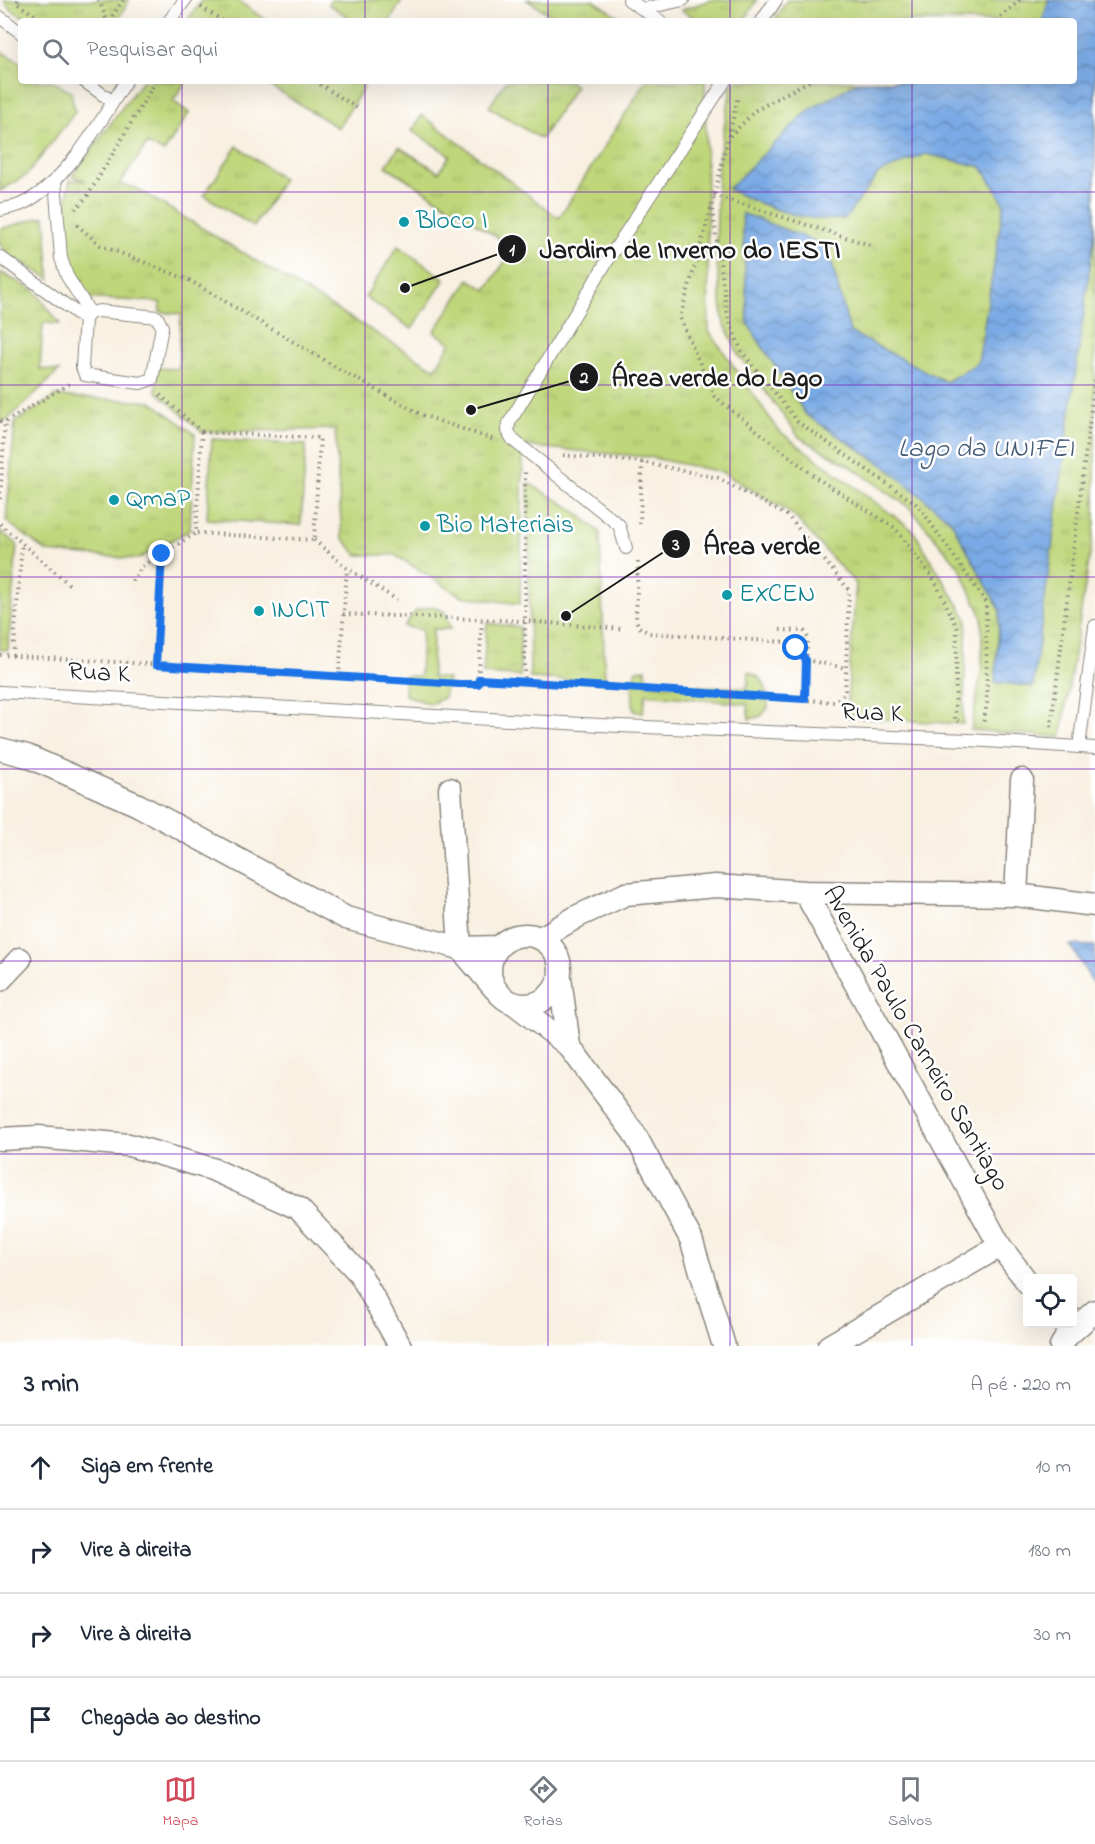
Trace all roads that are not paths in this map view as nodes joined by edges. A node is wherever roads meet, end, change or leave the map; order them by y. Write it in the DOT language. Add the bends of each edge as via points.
graph roads {
  1 [pos="185,0"];
  2 [pos="629,0"];
  3 [pos="683,0"];
  4 [pos="776,0"];
  5 [pos="644,9"];
  6 [pos="0,17"];
  7 [pos="171,18"];
  8 [pos="656,18"];
  9 [pos="764,18"];
  10 [pos="18,31"];
  11 [pos="88,84"];
  12 [pos="124,84"];
  13 [pos="722,84"];
  14 [pos="112,102"];
  15 [pos="55,180"];
  16 [pos="0,210"];
  17 [pos="0,257"];
  18 [pos="87,316"];
  19 [pos="632,550"];
  20 [pos="1095,626"];
  21 [pos="0,692"];
  22 [pos="1079,747"];
  23 [pos="1095,748"];
  24 [pos="0,749"];
  25 [pos="1022,780"];
  26 [pos="450,789"];
  27 [pos="1095,889"];
  28 [pos="805,892"];
  29 [pos="1016,895"];
  30 [pos="1095,905"];
  31 [pos="578,916"];
  32 [pos="541,938"];
  33 [pos="498,947"];
  34 [pos="460,948"];
  35 [pos="20,959"];
  36 [pos="560,972"];
  37 [pos="0,980"];
  38 [pos="496,990"];
  39 [pos="514,1004"];
  40 [pos="569,1046"];
  41 [pos="0,1139"];
  42 [pos="1000,1246"];
  43 [pos="1023,1276"];
  44 [pos="1095,1311"];
  45 [pos="1065,1338"];
  46 [pos="400,1346"];
  47 [pos="724,1346"];
  48 [pos="829,1346"];
  1 -- 7 [label="lane"];
  2 -- 5 [label="lane"];
  3 -- 5 [label="lane"];
  4 -- 9 [label="lane"];
  5 -- 8 [label="lane"];
  6 -- 10 [label="lane"];
  11 -- 14 [label="lane"];
  12 -- 14 [label="lane"];
  13 -- 19 [label="lane" via="511,415 508,431 513,440 620,525"];
  14 -- 15 [label="lane"];
  15 -- 16 [label="lane" via="23,204"];
  15 -- 18 [label="lane" via="61,258"];
  17 -- 18 [label="lane"];
  18 -- 18 [label="lane" via="99,311 157,317 162,327 152,379 140,383 85,375 82,367"];
  20 -- 22 [label="lane"];
  21 -- 22 [label="lane, Rua K"];
  22 -- 23 [label="lane, Rua K"];
  24 -- 34 [label="street" via="27,756 138,805 346,918"];
  25 -- 29 [label="street"];
  26 -- 34 [label="street"];
  27 -- 30 [label="street"];
  28 -- 29 [label="street"];
  28 -- 31 [label="street, Avenida Paulo Carneiro Santiago" via="716,886 626,894"];
  28 -- 42 [label="street, Avenida Paulo Carneiro Santiago"];
  29 -- 30 [label="street"];
  31 -- 32 [label="street, Avenida Paulo Carneiro Santiago"];
  31 -- 36 [label="street"];
  32 -- 33 [label="street" via="518,935"];
  32 -- 36 [label="street" via="550,945"];
  33 -- 34 [label="street"];
  33 -- 38 [label="street" via="489,968"];
  34 -- 38 [label="street"];
  35 -- 37 [label="street"];
  36 -- 39 [label="street" via="548,997 526,1005"];
  36 -- 40 [label="street"];
  38 -- 39 [label="street"];
  39 -- 40 [label="street"];
  40 -- 47 [label="street" via="634,1133 691,1239"];
  41 -- 46 [label="street" via="38,1137 129,1144 212,1169 298,1208 360,1274"];
  42 -- 43 [label="street, Avenida Paulo Carneiro Santiago"];
  42 -- 48 [label="street"];
  44 -- 45 [label="street"];
}
